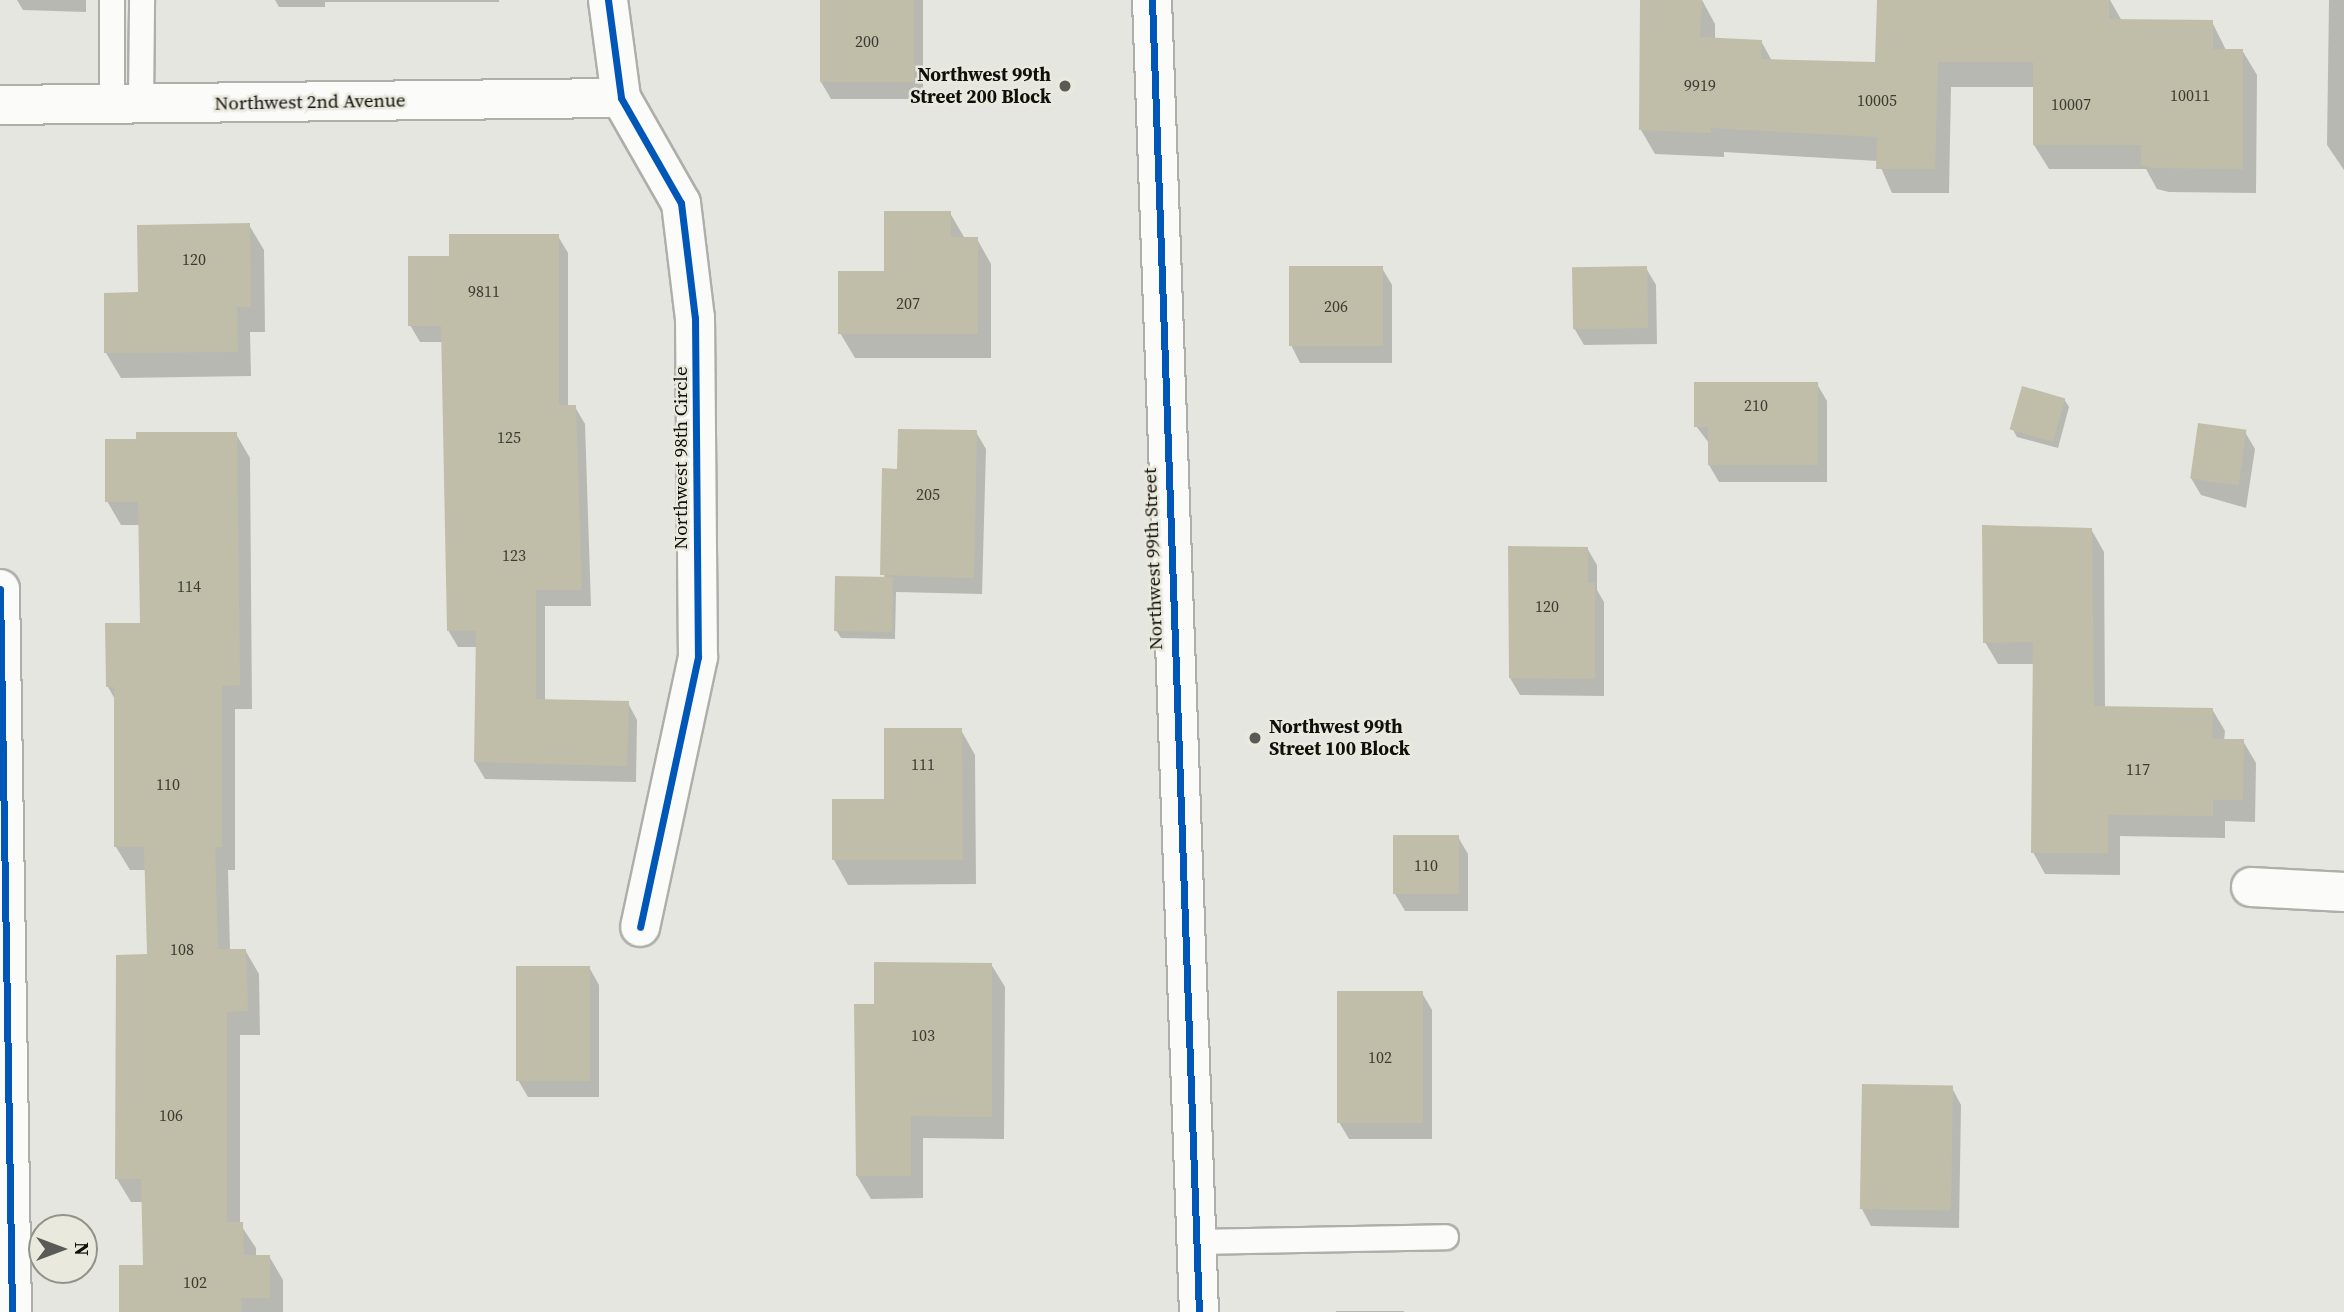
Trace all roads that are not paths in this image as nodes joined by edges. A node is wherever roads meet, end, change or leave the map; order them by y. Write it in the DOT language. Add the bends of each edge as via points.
graph roads {
  1 [pos="112,0"];
  2 [pos="142,0"];
  3 [pos="608,0"];
  4 [pos="1152,0"];
  5 [pos="621,98"];
  6 [pos="127,104"];
  7 [pos="0,105"];
  8 [pos="0,589"];
  9 [pos="1,695"];
  10 [pos="2251,887"];
  11 [pos="2344,892"];
  12 [pos="640,927"];
  13 [pos="1446,1237"];
  14 [pos="1195,1242"];
  15 [pos="12,1312"];
  16 [pos="1199,1312"];
  1 -- 6 [label="lane"];
  2 -- 6 [label="lane"];
  3 -- 5 [label="street, Northwest 98th Circle"];
  4 -- 14 [label="street, Northwest 99th Street"];
  5 -- 6 [label="street, Northwest 2nd Avenue"];
  5 -- 12 [label="street, Northwest 98th Circle" via="681,203 695,318 698,657"];
  6 -- 7 [label="street, Northwest 2nd Avenue"];
  8 -- 9 [label="street"];
  9 -- 15 [label="street"];
  10 -- 11 [label="street"];
  13 -- 14 [label="lane"];
  14 -- 16 [label="street, Northwest 99th Street"];
}
